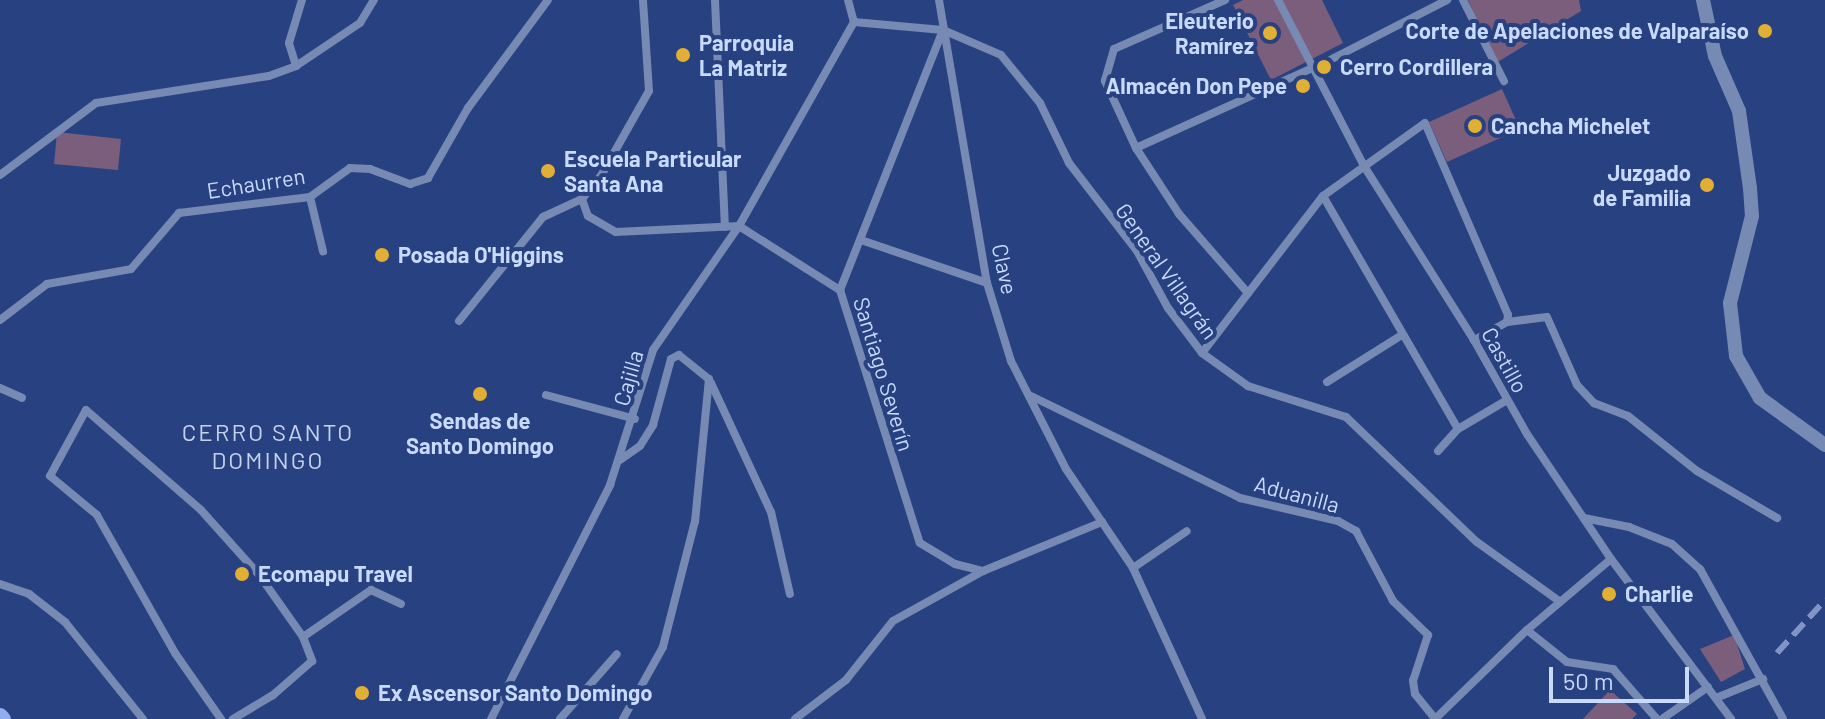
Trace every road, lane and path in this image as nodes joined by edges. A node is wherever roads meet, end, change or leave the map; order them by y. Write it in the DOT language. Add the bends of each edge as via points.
graph roads {
  1 [pos="302,0"];
  2 [pos="374,0"];
  3 [pos="548,0"];
  4 [pos="643,0"];
  5 [pos="715,0"];
  6 [pos="848,0"];
  7 [pos="939,0"];
  8 [pos="1225,0"];
  9 [pos="1278,0"];
  10 [pos="1447,0"];
  11 [pos="1463,0"];
  12 [pos="1703,0"];
  13 [pos="854,22"];
  14 [pos="943,30"];
  15 [pos="296,66"];
  16 [pos="1314,68"];
  17 [pos="1504,81"];
  18 [pos="1136,148"];
  19 [pos="1364,166"];
  20 [pos="0,175"];
  21 [pos="1323,196"];
  22 [pos="310,197"];
  23 [pos="582,199"];
  24 [pos="739,226"];
  25 [pos="725,227"];
  26 [pos="861,240"];
  27 [pos="323,251"];
  28 [pos="987,283"];
  29 [pos="840,290"];
  30 [pos="1248,293"];
  31 [pos="0,320"];
  32 [pos="459,321"];
  33 [pos="1507,322"];
  34 [pos="1402,335"];
  35 [pos="1474,340"];
  36 [pos="1202,353"];
  37 [pos="709,379"];
  38 [pos="1327,382"];
  39 [pos="0,388"];
  40 [pos="546,395"];
  41 [pos="1029,395"];
  42 [pos="22,398"];
  43 [pos="1507,400"];
  44 [pos="635,419"];
  45 [pos="1458,429"];
  46 [pos="1825,445"];
  47 [pos="1438,451"];
  48 [pos="620,460"];
  49 [pos="1584,518"];
  50 [pos="1777,518"];
  51 [pos="1102,522"];
  52 [pos="1187,531"];
  53 [pos="1611,559"];
  54 [pos="1133,568"];
  55 [pos="983,571"];
  56 [pos="0,584"];
  57 [pos="790,594"];
  58 [pos="1559,601"];
  59 [pos="401,604"];
  60 [pos="1527,630"];
  61 [pos="303,637"];
  62 [pos="617,654"];
  63 [pos="1763,679"];
  64 [pos="1708,687"];
  65 [pos="1716,698"];
  66 [pos="143,719"];
  67 [pos="221,719"];
  68 [pos="233,719"];
  69 [pos="491,719"];
  70 [pos="560,719"];
  71 [pos="623,719"];
  72 [pos="795,719"];
  73 [pos="1202,719"];
  74 [pos="1435,719"];
  75 [pos="1660,719"];
  76 [pos="1731,719"];
  77 [pos="1783,719"];
  1 -- 15 [label="street" via="289,43"];
  2 -- 15 [label="street" via="360,23"];
  3 -- 22 [label="street, Echaurren" via="468,108 428,178 410,184 370,169 350,168"];
  4 -- 23 [label="street" via="649,91"];
  5 -- 25 [label="street"];
  6 -- 13 [label="street"];
  7 -- 14 [label="street, Clave"];
  8 -- 18 [label="street" via="1114,49 1105,81"];
  9 -- 16 [label="street, Castillo"];
  10 -- 16 [label="street"];
  11 -- 17 [label="street"];
  12 -- 46 [label="street" via="1715,56 1739,111 1750,188 1752,216 1730,303 1736,356 1760,398"];
  13 -- 14 [label="street, General Villagrán"];
  13 -- 24 [label="street, Cajilla"];
  14 -- 26 [label="street"];
  14 -- 28 [label="street, Clave"];
  14 -- 36 [label="street, General Villagrán" via="1001,55 1040,103 1069,163 1137,251 1168,308"];
  15 -- 20 [label="street" via="269,76 96,103"];
  16 -- 18 [label="street"];
  16 -- 19 [label="street, Castillo"];
  18 -- 30 [label="street" via="1179,214"];
  19 -- 21 [label="street"];
  19 -- 33 [label="street" via="1425,123 1505,304"];
  19 -- 35 [label="street, Castillo"];
  21 -- 30 [label="street"];
  21 -- 34 [label="street"];
  22 -- 27 [label="street"];
  22 -- 31 [label="street, Echaurren" via="179,213 131,269 47,284"];
  23 -- 25 [label="street" via="588,216 616,232"];
  23 -- 32 [label="street" via="543,217"];
  24 -- 25 [label="street"];
  24 -- 29 [label="street, Santiago Severín"];
  24 -- 44 [label="street, Cajilla" via="653,350"];
  26 -- 28 [label="street"];
  26 -- 29 [label="street"];
  28 -- 41 [label="street, Clave" via="1011,361"];
  29 -- 55 [label="street, Santiago Severín" via="920,543 945,560"];
  30 -- 36 [label="street"];
  33 -- 35 [label="street"];
  33 -- 50 [label="street" via="1547,317 1577,385 1594,403 1628,416 1697,471"];
  34 -- 38 [label="street"];
  34 -- 45 [label="street"];
  35 -- 43 [label="street, Castillo"];
  36 -- 58 [label="street, General Villagrán" via="1248,386 1346,417 1477,542"];
  37 -- 48 [label="street" via="679,355 671,359 653,425 640,446"];
  37 -- 57 [label="street" via="771,512"];
  37 -- 71 [label="street" via="695,521 663,647"];
  39 -- 42 [label="street"];
  40 -- 44 [label="street"];
  41 -- 51 [label="street, Clave" via="1066,469"];
  41 -- 74 [label="street, Aduanilla" via="1240,498 1338,521 1356,531 1393,601 1428,635 1413,681 1415,694"];
  43 -- 45 [label="street"];
  43 -- 49 [label="street, Castillo"];
  44 -- 48 [label="street, Cajilla"];
  45 -- 47 [label="street"];
  48 -- 69 [label="street, Cajilla"];
  49 -- 53 [label="street, Castillo"];
  49 -- 63 [label="street" via="1629,527 1672,544 1700,569"];
  51 -- 54 [label="street, Clave"];
  51 -- 55 [label="street"];
  52 -- 54 [label="street"];
  53 -- 58 [label="street"];
  53 -- 64 [label="street, Castillo"];
  54 -- 73 [label="street, Clave"];
  55 -- 72 [label="street" via="893,621 846,680"];
  56 -- 66 [label="street" via="29,594 65,622"];
  58 -- 60 [label="street"];
  59 -- 61 [label="street" via="371,590"];
  60 -- 74 [label="street"];
  60 -- 75 [label="street" via="1567,662 1613,669"];
  61 -- 67 [label="street" via="260,576 201,510 86,410 50,476 97,515 175,653"];
  61 -- 68 [label="street" via="312,661 273,695"];
  62 -- 70 [label="street"];
  63 -- 65 [label="street"];
  63 -- 77 [label="street"];
  64 -- 65 [label="street, Castillo"];
  64 -- 75 [label="street"];
  65 -- 76 [label="street, Castillo"];
}
